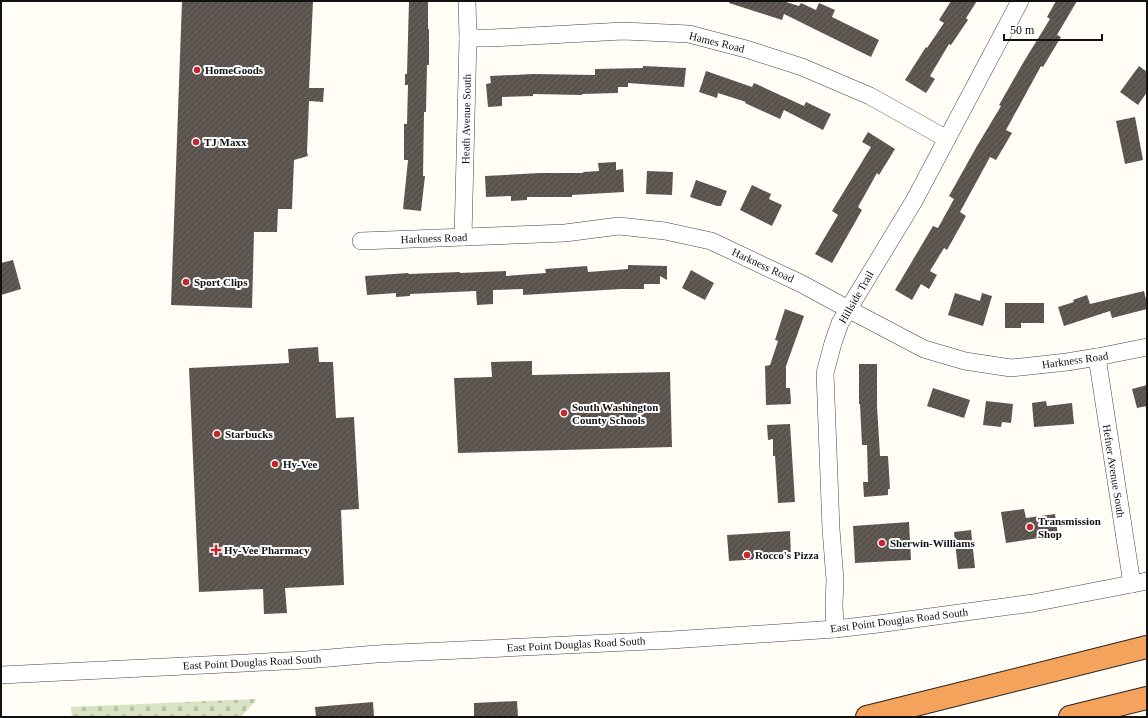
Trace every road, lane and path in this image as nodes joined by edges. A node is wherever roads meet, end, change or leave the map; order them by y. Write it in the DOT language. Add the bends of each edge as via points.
graph roads {
  1 [pos="467,1"];
  2 [pos="1020,1"];
  3 [pos="468,38"];
  4 [pos="947,139"];
  5 [pos="463,237"];
  6 [pos="361,241"];
  7 [pos="848,309"];
  8 [pos="1147,347"];
  9 [pos="1097,357"];
  10 [pos="1139,582"];
  11 [pos="836,628"];
  12 [pos="1147,647"];
  13 [pos="1,666"];
  14 [pos="42,673"];
  15 [pos="1,675"];
  16 [pos="1147,698"];
  17 [pos="867,717"];
  18 [pos="1070,717"];
  1 -- 3 [label="street, Heath Avenue South"];
  2 -- 4 [label="street, Hillside Trail"];
  3 -- 4 [label="street, Hames Road" via="623,32 689,34 802,67 870,96"];
  3 -- 5 [label="street, Heath Avenue South"];
  4 -- 7 [label="street, Hillside Trail" via="914,201"];
  5 -- 6 [label="street, Harkness Road"];
  5 -- 7 [label="street, Harkness Road" via="565,233 619,226 665,231 711,241"];
  7 -- 9 [label="street, Harkness Road" via="924,349 965,360 1011,368"];
  7 -- 11 [label="street, Hillside Trail" via="840,323 825,373"];
  8 -- 9 [label="street, Harkness Road"];
  9 -- 10 [label="street, Hefner Avenue South"];
  10 -- 11 [label="street, East Point Douglas Road South" via="1033,603"];
  11 -- 14 [label="street, East Point Douglas Road South" via="670,640"];
  12 -- 17 [label="highway"];
  13 -- 14 [label="street"];
  14 -- 15 [label="street, East Point Douglas Road South"];
  16 -- 18 [label="highway"];
}
